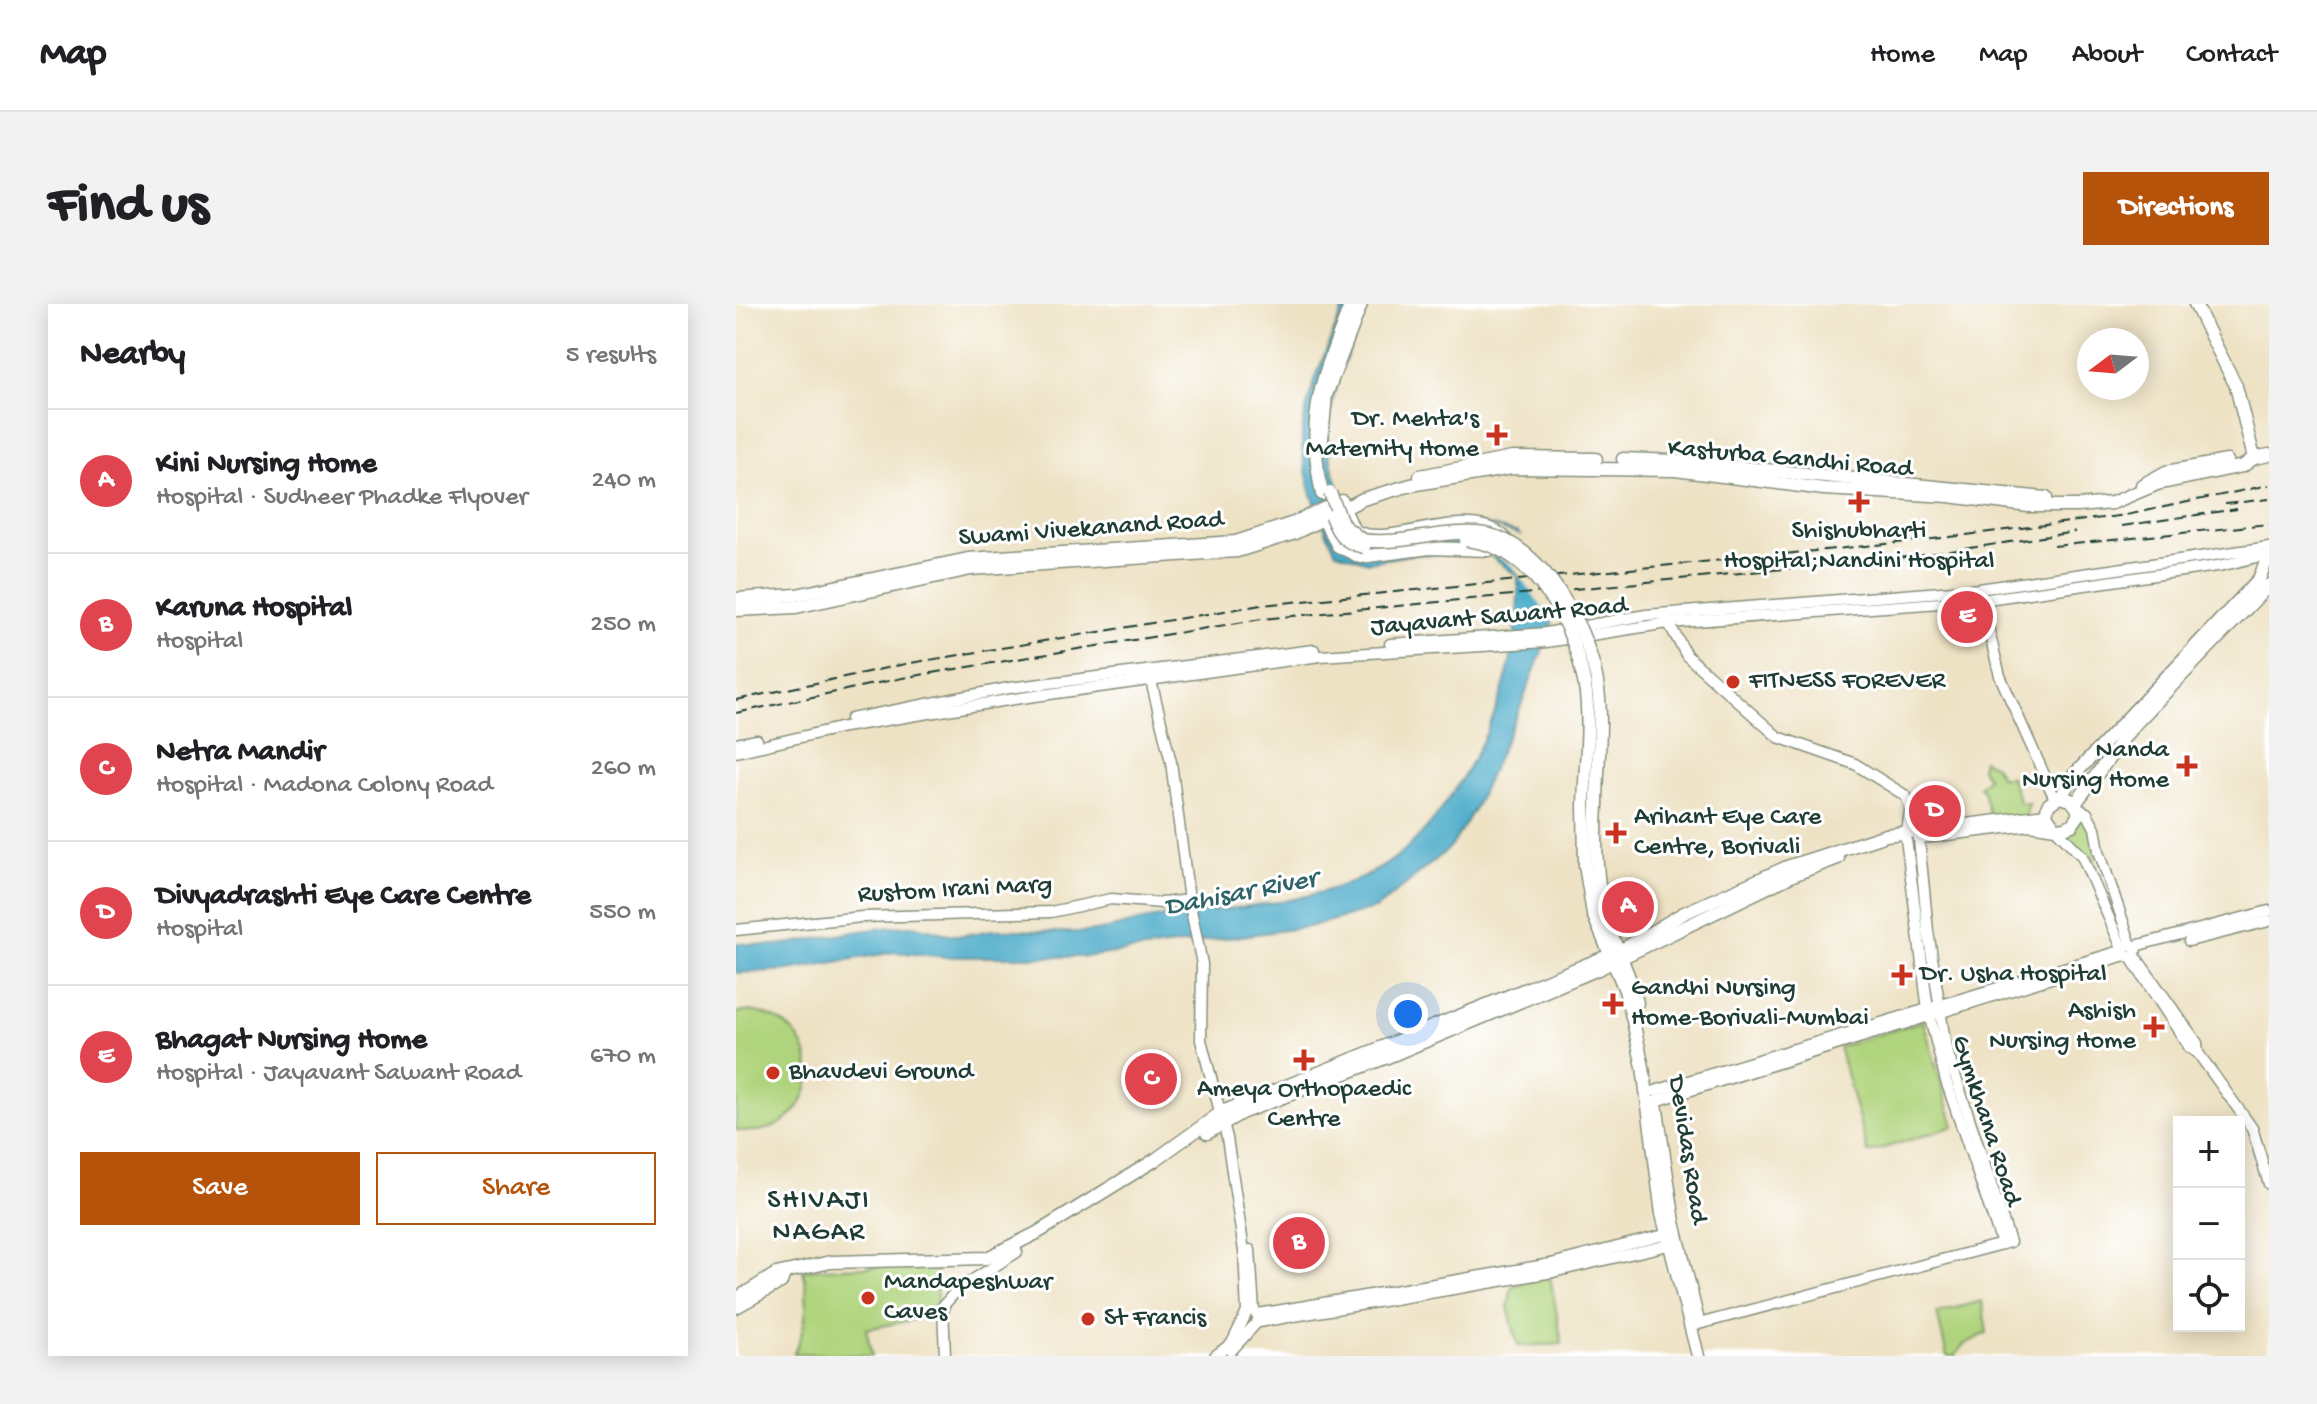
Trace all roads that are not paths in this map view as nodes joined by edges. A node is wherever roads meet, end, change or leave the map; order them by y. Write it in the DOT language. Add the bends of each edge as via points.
graph roads {
  1 [pos="1351,304"];
  2 [pos="1361,304"];
  3 [pos="2187,304"];
  4 [pos="2195,304"];
  5 [pos="2269,455"];
  6 [pos="2251,456"];
  7 [pos="1347,503"];
  8 [pos="1321,515"];
  9 [pos="1505,544"];
  10 [pos="2269,547"];
  11 [pos="2215,553"];
  12 [pos="2269,555"];
  13 [pos="2159,561"];
  14 [pos="2217,566"];
  15 [pos="2093,571"];
  16 [pos="2163,575"];
  17 [pos="2265,584"];
  18 [pos="874,585"];
  19 [pos="2095,585"];
  20 [pos="1980,594"];
  21 [pos="736,599"];
  22 [pos="736,610"];
  23 [pos="1667,619"];
  24 [pos="1502,641"];
  25 [pos="1151,681"];
  26 [pos="736,744"];
  27 [pos="736,752"];
  28 [pos="2057,795"];
  29 [pos="2076,806"];
  30 [pos="2046,815"];
  31 [pos="2054,827"];
  32 [pos="1913,834"];
  33 [pos="1189,900"];
  34 [pos="2269,911"];
  35 [pos="2269,921"];
  36 [pos="736,930"];
  37 [pos="1606,933"];
  38 [pos="1640,943"];
  39 [pos="2130,951"];
  40 [pos="1616,956"];
  41 [pos="1596,965"];
  42 [pos="1629,986"];
  43 [pos="1934,1013"];
  44 [pos="1655,1096"];
  45 [pos="1225,1118"];
  46 [pos="2269,1184"];
  47 [pos="1673,1239"];
  48 [pos="1015,1249"];
  49 [pos="784,1274"];
  50 [pos="736,1299"];
  51 [pos="736,1307"];
  52 [pos="1252,1318"];
  53 [pos="1695,1325"];
  54 [pos="945,1356"];
  55 [pos="1215,1356"];
  56 [pos="1225,1356"];
  57 [pos="1698,1356"];
  58 [pos="1707,1356"];
  1 -- 9 [label="main road, bridge" via="1317,396 1315,420 1318,473 1337,533 1346,542 1370,548 1453,540"];
  2 -- 9 [label="main road, bridge" via="1326,395 1321,450 1343,525 1362,540 1375,542 1472,533"];
  3 -- 6 [label="main road" via="2231,391"];
  4 -- 6 [label="main road" via="2236,386"];
  5 -- 6 [label="main road, Kasturba Gandhi Road"];
  6 -- 7 [label="main road, Kasturba Gandhi Road" via="2243,466 2209,466 2155,480 2112,503 2029,506 2001,497 1598,467 1458,474"];
  7 -- 8 [label="main road"];
  7 -- 9 [label="main road, bridge" via="1353,529 1367,537 1454,526 1487,528"];
  8 -- 9 [label="main road, bridge" via="1338,546 1360,557"];
  8 -- 18 [label="main road, Swami Vivekanand Road" via="1237,551 971,569"];
  9 -- 37 [label="main road, Devidas Road, bridge" via="1557,611 1586,691 1590,805 1585,865 1593,914"];
  10 -- 11 [label="street, Jayavant Sawant Road"];
  11 -- 13 [label="street, Jayavant Sawant Road"];
  11 -- 14 [label="street"];
  12 -- 14 [label="street, Jayavant Sawant Road"];
  12 -- 17 [label="main road"];
  13 -- 15 [label="street, Jayavant Sawant Road"];
  13 -- 16 [label="street"];
  14 -- 16 [label="street, Jayavant Sawant Road"];
  15 -- 19 [label="street"];
  15 -- 20 [label="street, Jayavant Sawant Road"];
  16 -- 19 [label="street, Jayavant Sawant Road"];
  17 -- 28 [label="main road"];
  17 -- 29 [label="main road" via="2132,727"];
  18 -- 21 [label="main road, Swami Vivekanand Road"];
  18 -- 22 [label="main road, Swami Vivekanand Road" via="796,607"];
  19 -- 20 [label="street, Jayavant Sawant Road"];
  20 -- 23 [label="street, Jayavant Sawant Road"];
  20 -- 28 [label="street" via="2000,676"];
  23 -- 24 [label="street, Jayavant Sawant Road"];
  23 -- 32 [label="street, Gymkhana Road" via="1687,656 1763,726 1794,745 1855,764 1901,790 1911,805"];
  24 -- 25 [label="street, Jayavant Sawant Road" via="1326,655"];
  24 -- 26 [label="street, Jayavant Sawant Road" via="1322,649 1009,688"];
  25 -- 27 [label="street, Jayavant Sawant Road" via="844,727"];
  25 -- 33 [label="street" via="1171,762"];
  28 -- 29 [label="main road"];
  28 -- 30 [label="main road"];
  29 -- 31 [label="main road" via="2072,825"];
  29 -- 39 [label="street" via="2095,828"];
  30 -- 31 [label="main road"];
  30 -- 32 [label="main road"];
  31 -- 32 [label="main road" via="2030,824"];
  31 -- 39 [label="street" via="2082,856"];
  32 -- 38 [label="main road" via="1787,867"];
  32 -- 43 [label="street, Gymkhana Road"];
  33 -- 36 [label="street, Rustom Irani Marg" via="1111,899 1051,912 909,914"];
  33 -- 45 [label="street" via="1200,954 1201,1040"];
  34 -- 39 [label="street"];
  35 -- 39 [label="street"];
  37 -- 38 [label="main road"];
  37 -- 40 [label="main road, Devidas Road"];
  37 -- 41 [label="main road"];
  38 -- 40 [label="main road"];
  38 -- 42 [label="main road"];
  39 -- 43 [label="street"];
  39 -- 46 [label="street" via="2252,1128"];
  40 -- 41 [label="main road"];
  40 -- 42 [label="main road, Devidas Road"];
  41 -- 42 [label="main road"];
  41 -- 45 [label="main road"];
  42 -- 44 [label="main road, Devidas Road"];
  42 -- 47 [label="main road, Devidas Road"];
  43 -- 44 [label="street"];
  43 -- 53 [label="street, Gymkhana Road" via="2006,1243"];
  44 -- 47 [label="main road, Devidas Road"];
  45 -- 48 [label="main road"];
  45 -- 52 [label="street" via="1250,1250"];
  47 -- 52 [label="street" via="1490,1278"];
  47 -- 53 [label="main road, Devidas Road"];
  48 -- 49 [label="main road" via="975,1260 831,1262"];
  48 -- 54 [label="street" via="943,1306"];
  49 -- 50 [label="main road"];
  49 -- 51 [label="main road" via="781,1282"];
  52 -- 55 [label="street"];
  52 -- 56 [label="street"];
  53 -- 57 [label="main road, Devidas Road"];
  53 -- 58 [label="main road, Devidas Road"];
}
